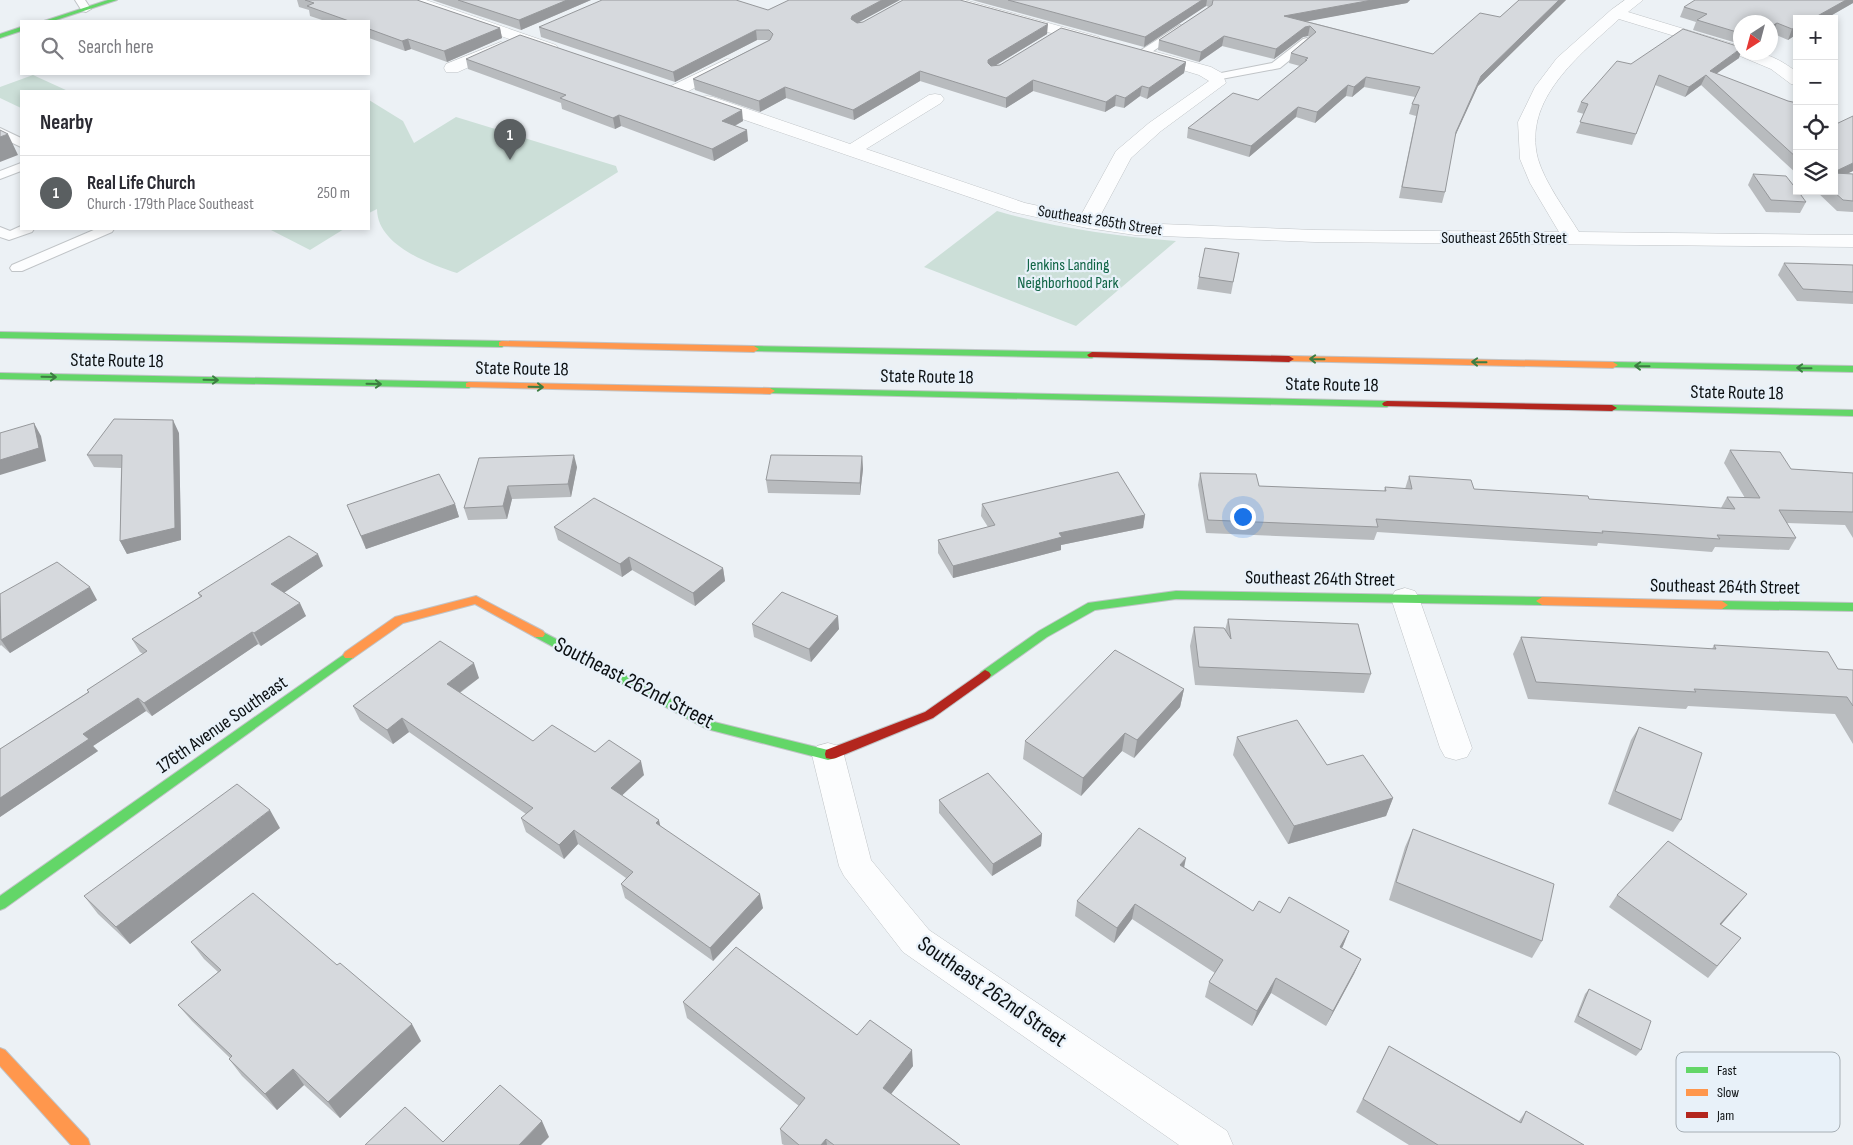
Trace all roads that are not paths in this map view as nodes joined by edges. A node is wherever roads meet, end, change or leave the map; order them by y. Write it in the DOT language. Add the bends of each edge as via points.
graph roads {
  1 [pos="114,0"];
  2 [pos="948,0"];
  3 [pos="1635,0"];
  4 [pos="417,1"];
  5 [pos="83,4"];
  6 [pos="1010,4"];
  7 [pos="994,13"];
  8 [pos="1616,14"];
  9 [pos="49,20"];
  10 [pos="1190,22"];
  11 [pos="20,29"];
  12 [pos="538,31"];
  13 [pos="1061,31"];
  14 [pos="0,36"];
  15 [pos="520,38"];
  16 [pos="1307,41"];
  17 [pos="1045,42"];
  18 [pos="1106,44"];
  19 [pos="1124,49"];
  20 [pos="1733,49"];
  21 [pos="566,54"];
  22 [pos="1142,54"];
  23 [pos="737,58"];
  24 [pos="1765,60"];
  25 [pos="452,68"];
  26 [pos="1216,76"];
  27 [pos="1793,77"];
  28 [pos="657,84"];
  29 [pos="675,91"];
  30 [pos="935,99"];
  31 [pos="0,132"];
  32 [pos="20,142"];
  33 [pos="852,150"];
  34 [pos="20,167"];
  35 [pos="0,175"];
  36 [pos="1087,222"];
  37 [pos="24,230"];
  38 [pos="105,230"];
  39 [pos="0,231"];
  40 [pos="1572,238"];
  41 [pos="1853,241"];
  42 [pos="17,268"];
  43 [pos="0,335"];
  44 [pos="1853,369"];
  45 [pos="0,376"];
  46 [pos="1853,413"];
  47 [pos="1405,598"];
  48 [pos="476,600"];
  49 [pos="1853,607"];
  50 [pos="1456,748"];
  51 [pos="828,755"];
  52 [pos="0,904"];
  53 [pos="0,1055"];
  54 [pos="82,1145"];
  55 [pos="1212,1145"];
  1 -- 5 [label="main road"];
  2 -- 7 [label="street"];
  3 -- 8 [label="street"];
  4 -- 15 [label="street"];
  5 -- 9 [label="main road"];
  6 -- 7 [label="street"];
  7 -- 13 [label="street"];
  8 -- 20 [label="street"];
  8 -- 40 [label="street" via="1563,61 1544,87 1527,122 1529,159"];
  10 -- 22 [label="lane"];
  11 -- 14 [label="main road"];
  12 -- 15 [label="street"];
  13 -- 17 [label="lane"];
  13 -- 18 [label="street"];
  15 -- 21 [label="street"];
  15 -- 25 [label="street"];
  16 -- 26 [label="lane" via="1276,66"];
  19 -- 22 [label="street"];
  22 -- 26 [label="street"];
  23 -- 29 [label="street"];
  24 -- 27 [label="street"];
  26 -- 36 [label="street" via="1218,83 1155,127 1123,155"];
  28 -- 29 [label="street, Southeast 265th Street"];
  29 -- 33 [label="street, Southeast 265th Street"];
  30 -- 33 [label="street"];
  31 -- 32 [label="lane"];
  33 -- 36 [label="street, Southeast 265th Street" via="1020,208"];
  34 -- 35 [label="lane"];
  36 -- 40 [label="street, Southeast 265th Street" via="1179,232"];
  37 -- 39 [label="lane" via="9,236"];
  38 -- 42 [label="lane"];
  40 -- 41 [label="street, Southeast 265th Street"];
  44 -- 43 [label="main road, State Route 18, one-way"];
  45 -- 46 [label="main road, State Route 18, one-way"];
  47 -- 49 [label="main road, Southeast 264th Street"];
  47 -- 50 [label="street"];
  47 -- 51 [label="main road, Southeast 264th Street" via="1176,595 1092,606 1043,634 929,715"];
  48 -- 51 [label="main road, Southeast 262nd Street" via="711,726"];
  48 -- 52 [label="main road, 176th Avenue Southeast" via="399,620"];
  51 -- 55 [label="street, Southeast 262nd Street" via="856,866 916,941"];
  53 -- 54 [label="main road"];
}
